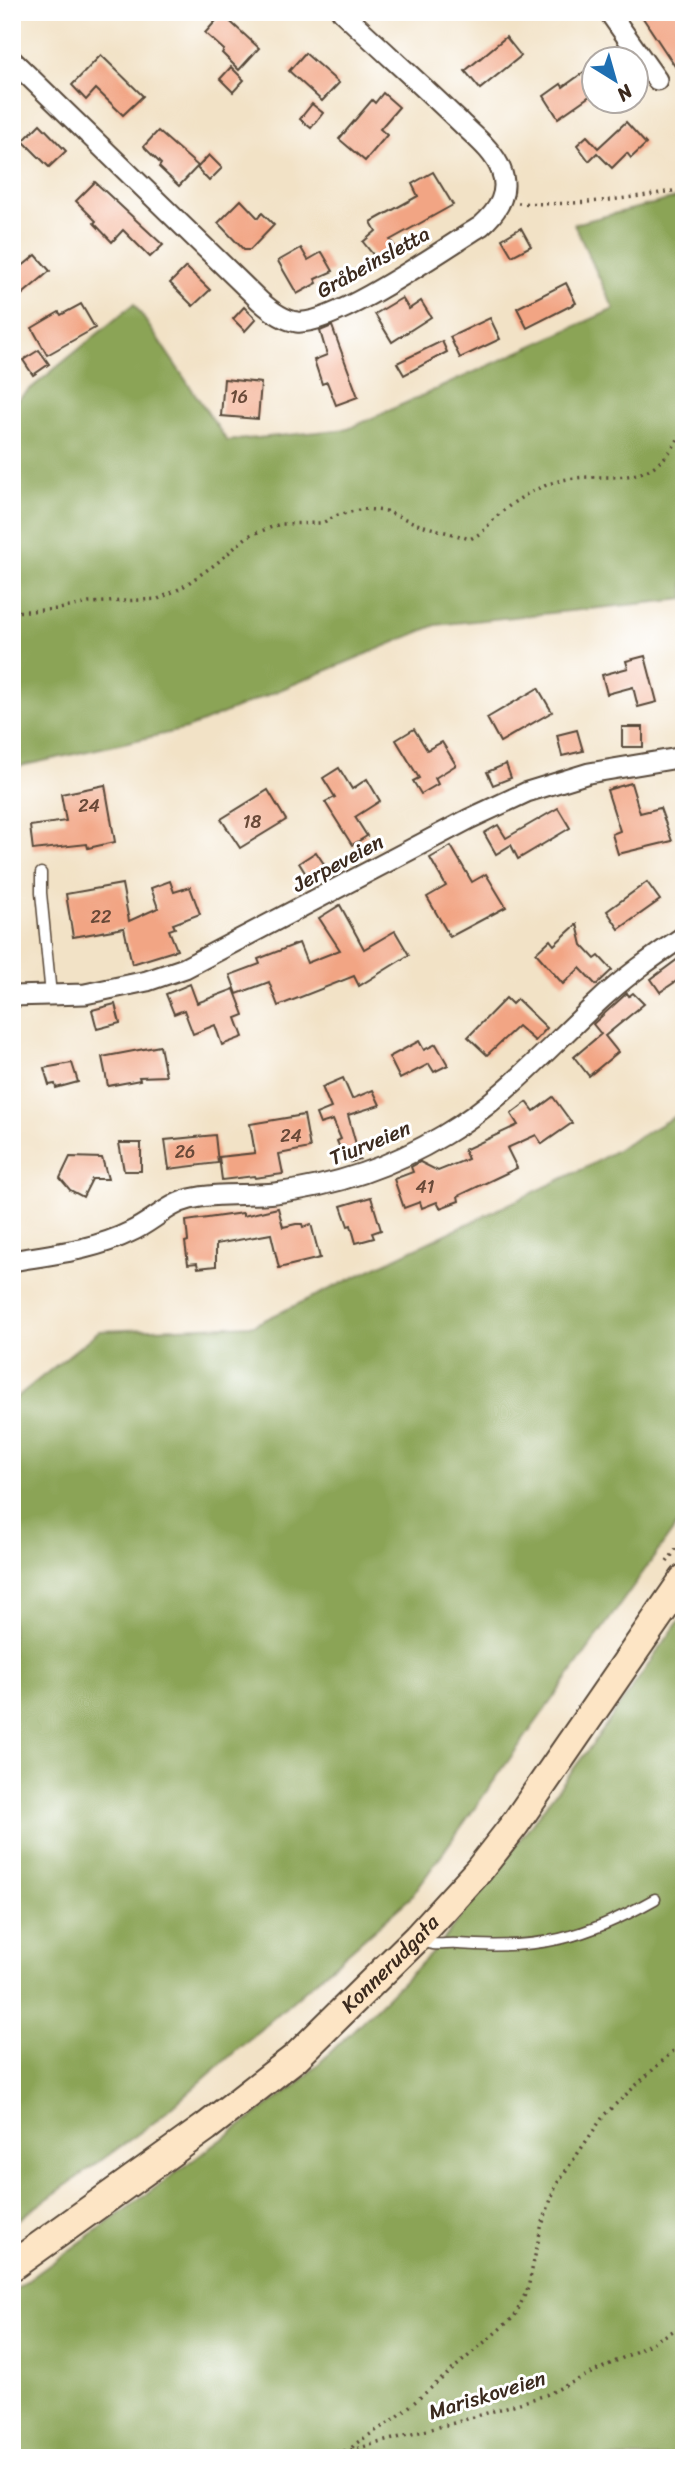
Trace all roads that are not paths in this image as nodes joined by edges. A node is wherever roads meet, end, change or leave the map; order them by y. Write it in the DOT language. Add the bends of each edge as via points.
graph roads {
  1 [pos="342,12"];
  2 [pos="609,12"];
  3 [pos="363,20"];
  4 [pos="12,60"];
  5 [pos="657,80"];
  6 [pos="684,757"];
  7 [pos="41,873"];
  8 [pos="684,936"];
  9 [pos="51,995"];
  10 [pos="12,996"];
  11 [pos="12,1261"];
  12 [pos="674,1573"];
  13 [pos="655,1899"];
  14 [pos="418,1938"];
  15 [pos="12,2266"];
  1 -- 3 [label="street"];
  2 -- 5 [label="street"];
  3 -- 4 [label="street, Gråbeinsletta" via="493,156 502,171 502,202 481,226 341,311 309,321 297,322 271,311 244,288"];
  6 -- 9 [label="street, Jerpeveien" via="589,773 527,792 185,968 113,989"];
  7 -- 9 [label="lane"];
  8 -- 11 [label="street, Tiurveien" via="611,990 475,1114 402,1158 324,1185 190,1199 112,1240"];
  9 -- 10 [label="street, Jerpeveien"];
  12 -- 14 [label="main road, Konnerudgata" via="515,1824"];
  13 -- 14 [label="lane" via="587,1932 553,1942 428,1945"];
  14 -- 15 [label="main road, Konnerudgata" via="295,2058"];
}
